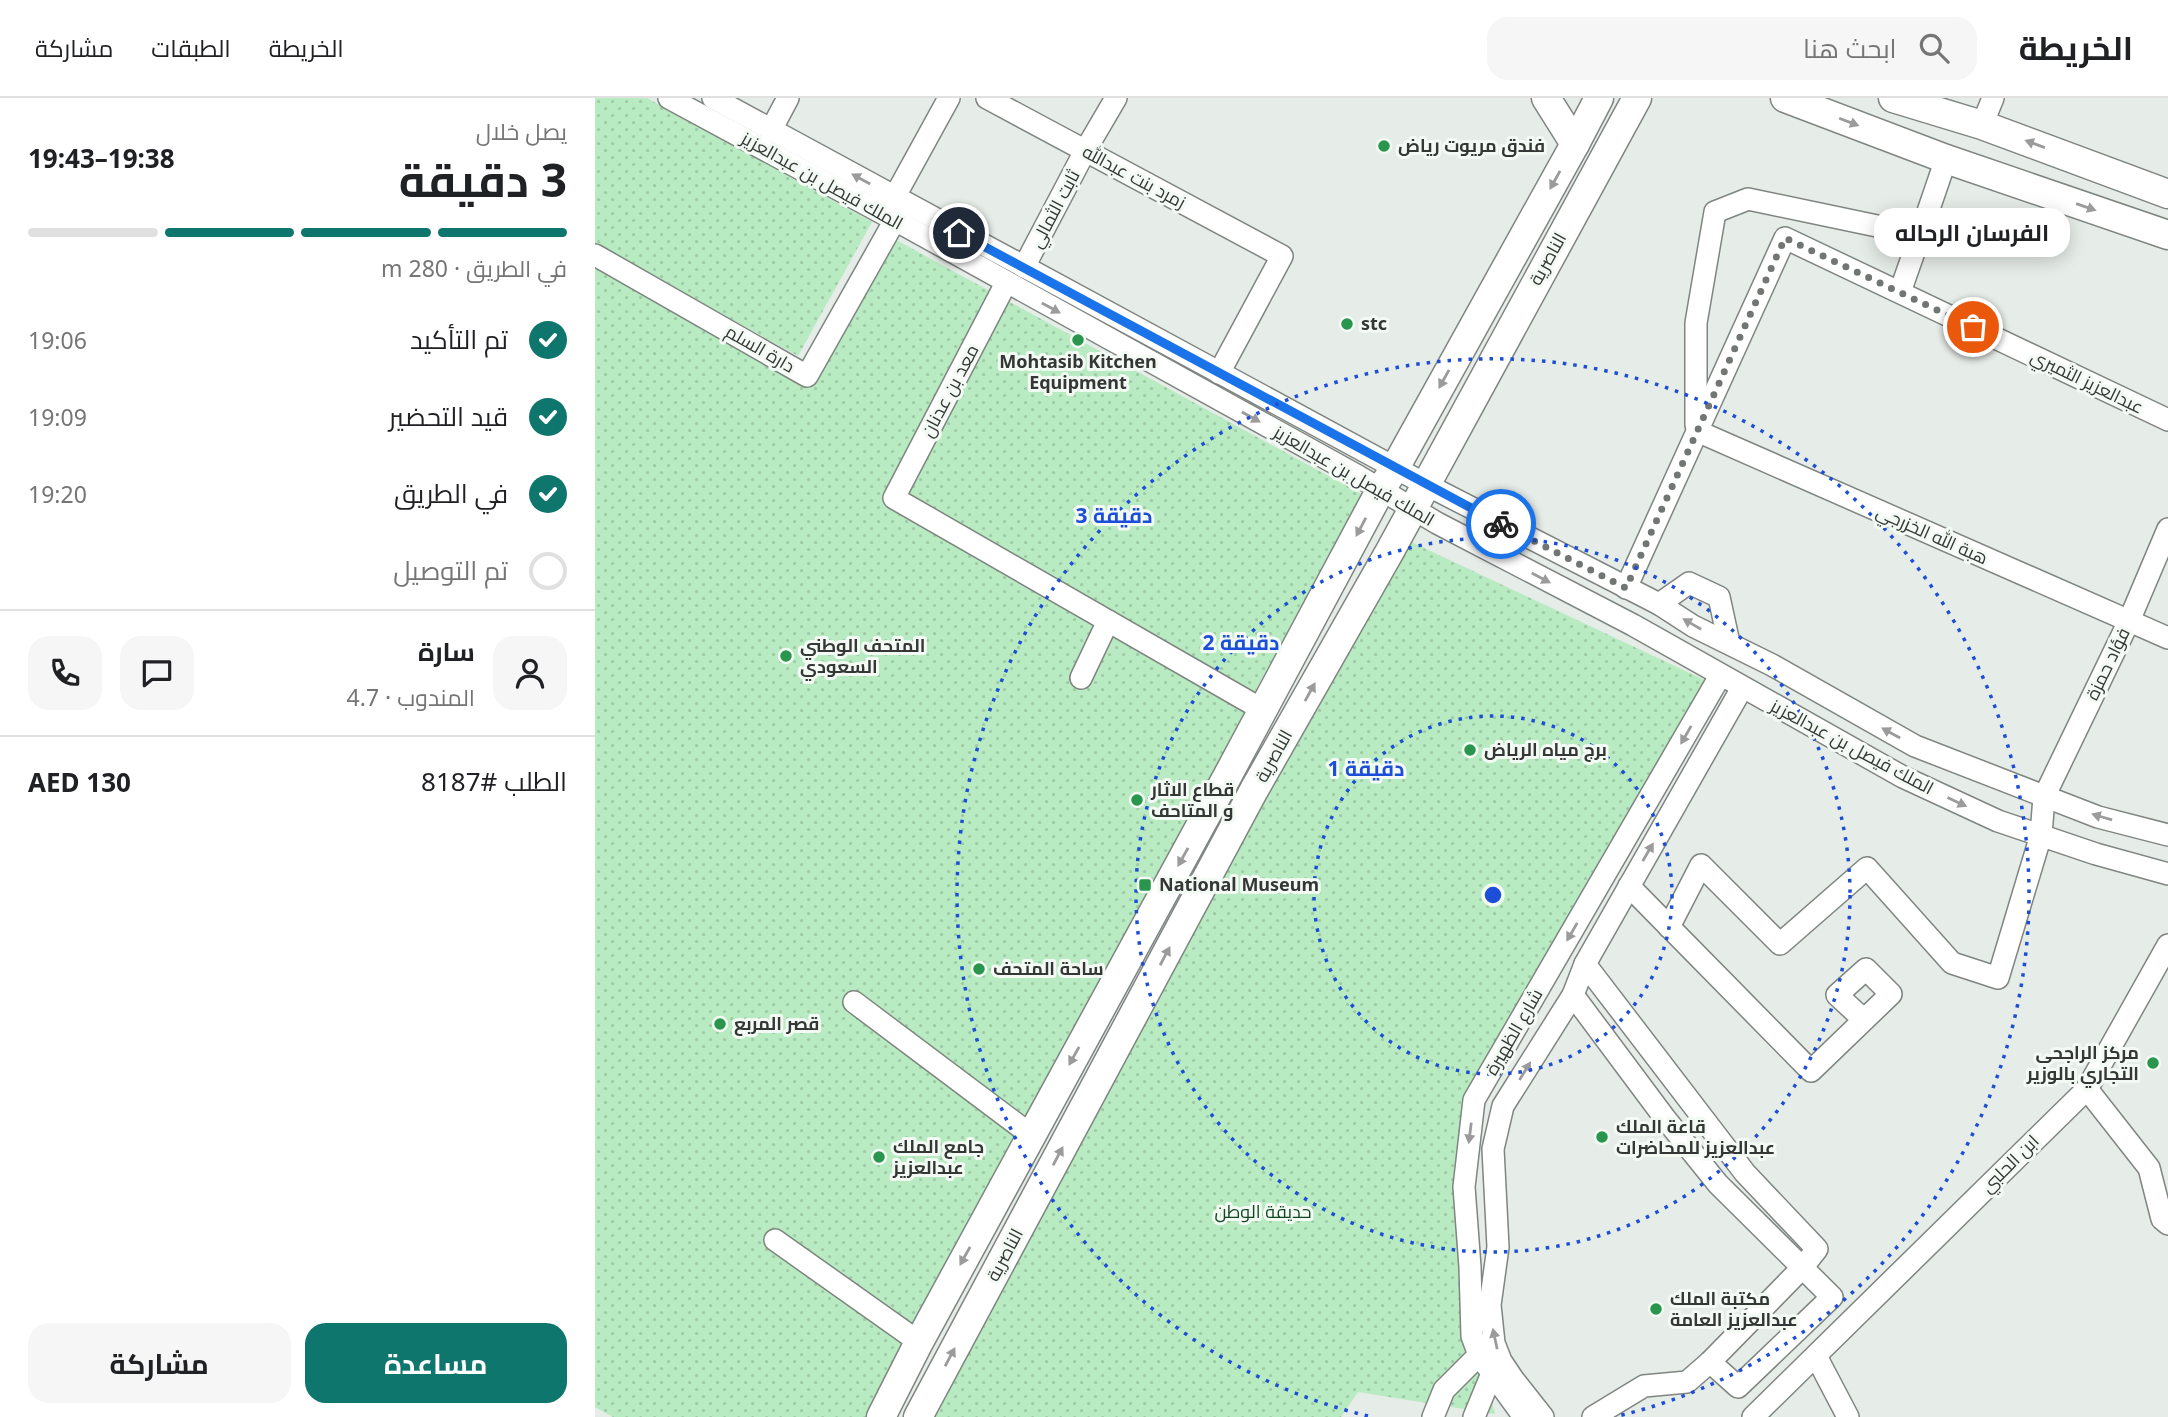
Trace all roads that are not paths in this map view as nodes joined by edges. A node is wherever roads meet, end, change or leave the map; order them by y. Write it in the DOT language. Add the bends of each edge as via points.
graph roads {
  1 [pos="669,98"];
  2 [pos="713,98"];
  3 [pos="788,98"];
  4 [pos="949,98"];
  5 [pos="987,98"];
  6 [pos="1116,98"];
  7 [pos="1546,98"];
  8 [pos="1599,98"];
  9 [pos="1637,98"];
  10 [pos="1785,98"];
  11 [pos="1893,98"];
  12 [pos="1993,98"];
  13 [pos="1982,125"];
  14 [pos="771,130"];
  15 [pos="1575,144"];
  16 [pos="1085,151"];
  17 [pos="1946,159"];
  18 [pos="2168,194"];
  19 [pos="894,198"];
  20 [pos="895,220"];
  21 [pos="1920,235"];
  22 [pos="2168,235"];
  23 [pos="595,255"];
  24 [pos="1024,267"];
  25 [pos="1006,283"];
  26 [pos="1900,292"];
  27 [pos="1219,373"];
  28 [pos="2168,420"];
  29 [pos="1697,431"];
  30 [pos="1388,478"];
  31 [pos="1418,496"];
  32 [pos="2166,538"];
  33 [pos="1626,588"];
  34 [pos="1659,604"];
  35 [pos="1108,621"];
  36 [pos="2129,621"];
  37 [pos="2168,638"];
  38 [pos="1729,643"];
  39 [pos="1720,676"];
  40 [pos="1081,678"];
  41 [pos="1742,688"];
  42 [pos="1263,710"];
  43 [pos="1227,775"];
  44 [pos="1254,790"];
  45 [pos="2044,797"];
  46 [pos="2041,835"];
  47 [pos="2168,835"];
  48 [pos="2168,874"];
  49 [pos="1629,886"];
  50 [pos="1669,927"];
  51 [pos="2168,945"];
  52 [pos="1585,964"];
  53 [pos="1573,995"];
  54 [pos="854,1002"];
  55 [pos="1864,1020"];
  56 [pos="2087,1088"];
  57 [pos="1031,1135"];
  58 [pos="2168,1224"];
  59 [pos="775,1240"];
  60 [pos="1802,1268"];
  61 [pos="919,1342"];
  62 [pos="1816,1356"];
  63 [pos="1710,1362"];
  64 [pos="1486,1363"];
  65 [pos="881,1417"];
  66 [pos="918,1417"];
  67 [pos="1433,1417"];
  68 [pos="1473,1417"];
  69 [pos="1524,1417"];
  70 [pos="1543,1417"];
  71 [pos="1593,1417"];
  72 [pos="1753,1417"];
  73 [pos="1848,1417"];
  1 -- 20 [label="street, الملك فيصل بن عبدالعزيز"];
  2 -- 14 [label="street, الملك فيصل بن عبدالعزيز"];
  3 -- 14 [label="street"];
  4 -- 19 [label="street"];
  5 -- 16 [label="street, زمرد بنت عبدالله"];
  6 -- 16 [label="street, ثابت الثمالي"];
  7 -- 15 [label="main road"];
  8 -- 15 [label="main road, الناصرية"];
  9 -- 31 [label="main road, الناصرية"];
  10 -- 17 [label="main road, one-way"];
  11 -- 13 [label="main road"];
  12 -- 13 [label="street"];
  18 -- 13 [label="main road, one-way"];
  19 -- 14 [label="street, الملك فيصل بن عبدالعزيز, one-way"];
  15 -- 30 [label="main road, الناصرية, one-way"];
  16 -- 24 [label="street, ثابت الثمالي"];
  16 -- 27 [label="street, زمرد بنت عبدالله" via="1282,256"];
  17 -- 21 [label="street"];
  17 -- 22 [label="main road, one-way"];
  19 -- 24 [label="street, الملك فيصل بن عبدالعزيز"];
  20 -- 23 [label="street, دارة السلم" via="807,376"];
  20 -- 25 [label="street, الملك فيصل بن عبدالعزيز"];
  21 -- 26 [label="street"];
  21 -- 29 [label="street" via="1748,199 1715,212 1696,323"];
  24 -- 27 [label="street, الملك فيصل بن عبدالعزيز"];
  25 -- 30 [label="street, الملك فيصل بن عبدالعزيز, one-way"];
  25 -- 35 [label="street, معد بن عدنان" via="894,498"];
  26 -- 28 [label="street, عبدالعزيز الثميري"];
  26 -- 29 [label="street, عبدالعزيز الثميري" via="1785,238"];
  27 -- 30 [label="street, الملك فيصل بن عبدالعزيز"];
  29 -- 33 [label="street, عبدالعزيز الثميري"];
  29 -- 36 [label="street, هبة الله الخزرجي"];
  30 -- 31 [label="street, الملك فيصل بن عبدالعزيز"];
  30 -- 42 [label="main road, الناصرية, one-way"];
  31 -- 33 [label="street, الملك فيصل بن عبدالعزيز"];
  31 -- 39 [label="street, الملك فيصل بن عبدالعزيز, one-way" via="1461,536"];
  44 -- 31 [label="main road, الناصرية, one-way"];
  32 -- 36 [label="street, فؤاد حمزة"];
  33 -- 34 [label="street, الملك فيصل بن عبدالعزيز"];
  38 -- 34 [label="street, الملك فيصل بن عبدالعزيز, one-way"];
  34 -- 38 [label="street" via="1689,583 1719,597"];
  35 -- 40 [label="street"];
  35 -- 42 [label="street"];
  36 -- 37 [label="street, هبة الله الخزرجي"];
  36 -- 45 [label="street, فؤاد حمزة"];
  45 -- 38 [label="street, الملك فيصل بن عبدالعزيز, one-way" via="1915,746"];
  39 -- 41 [label="street, الملك فيصل بن عبدالعزيز"];
  39 -- 64 [label="street, شارع الظهيرة, one-way" via="1474,1100 1464,1188 1472,1336"];
  41 -- 46 [label="street, الملك فيصل بن عبدالعزيز, one-way" via="1903,777 1998,821"];
  49 -- 41 [label="street, شارع الظهيرة, one-way"];
  42 -- 43 [label="main road, الناصرية"];
  43 -- 44 [label="main road" via="1237,764 1251,764 1259,775"];
  43 -- 57 [label="main road, الناصرية, one-way"];
  66 -- 44 [label="main road, الناصرية, one-way"];
  45 -- 46 [label="street"];
  47 -- 45 [label="street, الملك فيصل بن عبدالعزيز, one-way"];
  46 -- 48 [label="street, الملك فيصل بن عبدالعزيز"];
  46 -- 50 [label="street" via="1998,978 1952,963 1867,868 1780,944 1701,865"];
  49 -- 50 [label="street"];
  49 -- 52 [label="street, شارع الظهيرة"];
  50 -- 55 [label="street" via="1811,1071"];
  51 -- 56 [label="street, ابن الحلبي"];
  52 -- 53 [label="street, شارع الظهيرة"];
  52 -- 60 [label="street" via="1745,1173 1817,1249"];
  53 -- 60 [label="street" via="1719,1184"];
  70 -- 53 [label="street, شارع الظهيرة, one-way" via="1501,1361 1495,1343 1490,1305 1498,1247 1493,1149 1503,1106"];
  54 -- 57 [label="street"];
  56 -- 58 [label="street" via="2149,1168 2162,1219"];
  56 -- 62 [label="street, ابن الحلبي"];
  57 -- 61 [label="main road, الناصرية, one-way"];
  59 -- 61 [label="street"];
  60 -- 63 [label="street"];
  60 -- 63 [label="street" via="1832,1297 1738,1387"];
  61 -- 65 [label="main road, الناصرية"];
  62 -- 72 [label="street, ابن الحلبي"];
  62 -- 73 [label="street"];
  63 -- 71 [label="street" via="1687,1382 1644,1386"];
  64 -- 67 [label="street" via="1444,1390"];
  64 -- 68 [label="street"];
  64 -- 69 [label="street, شارع الظهيرة"];
}
